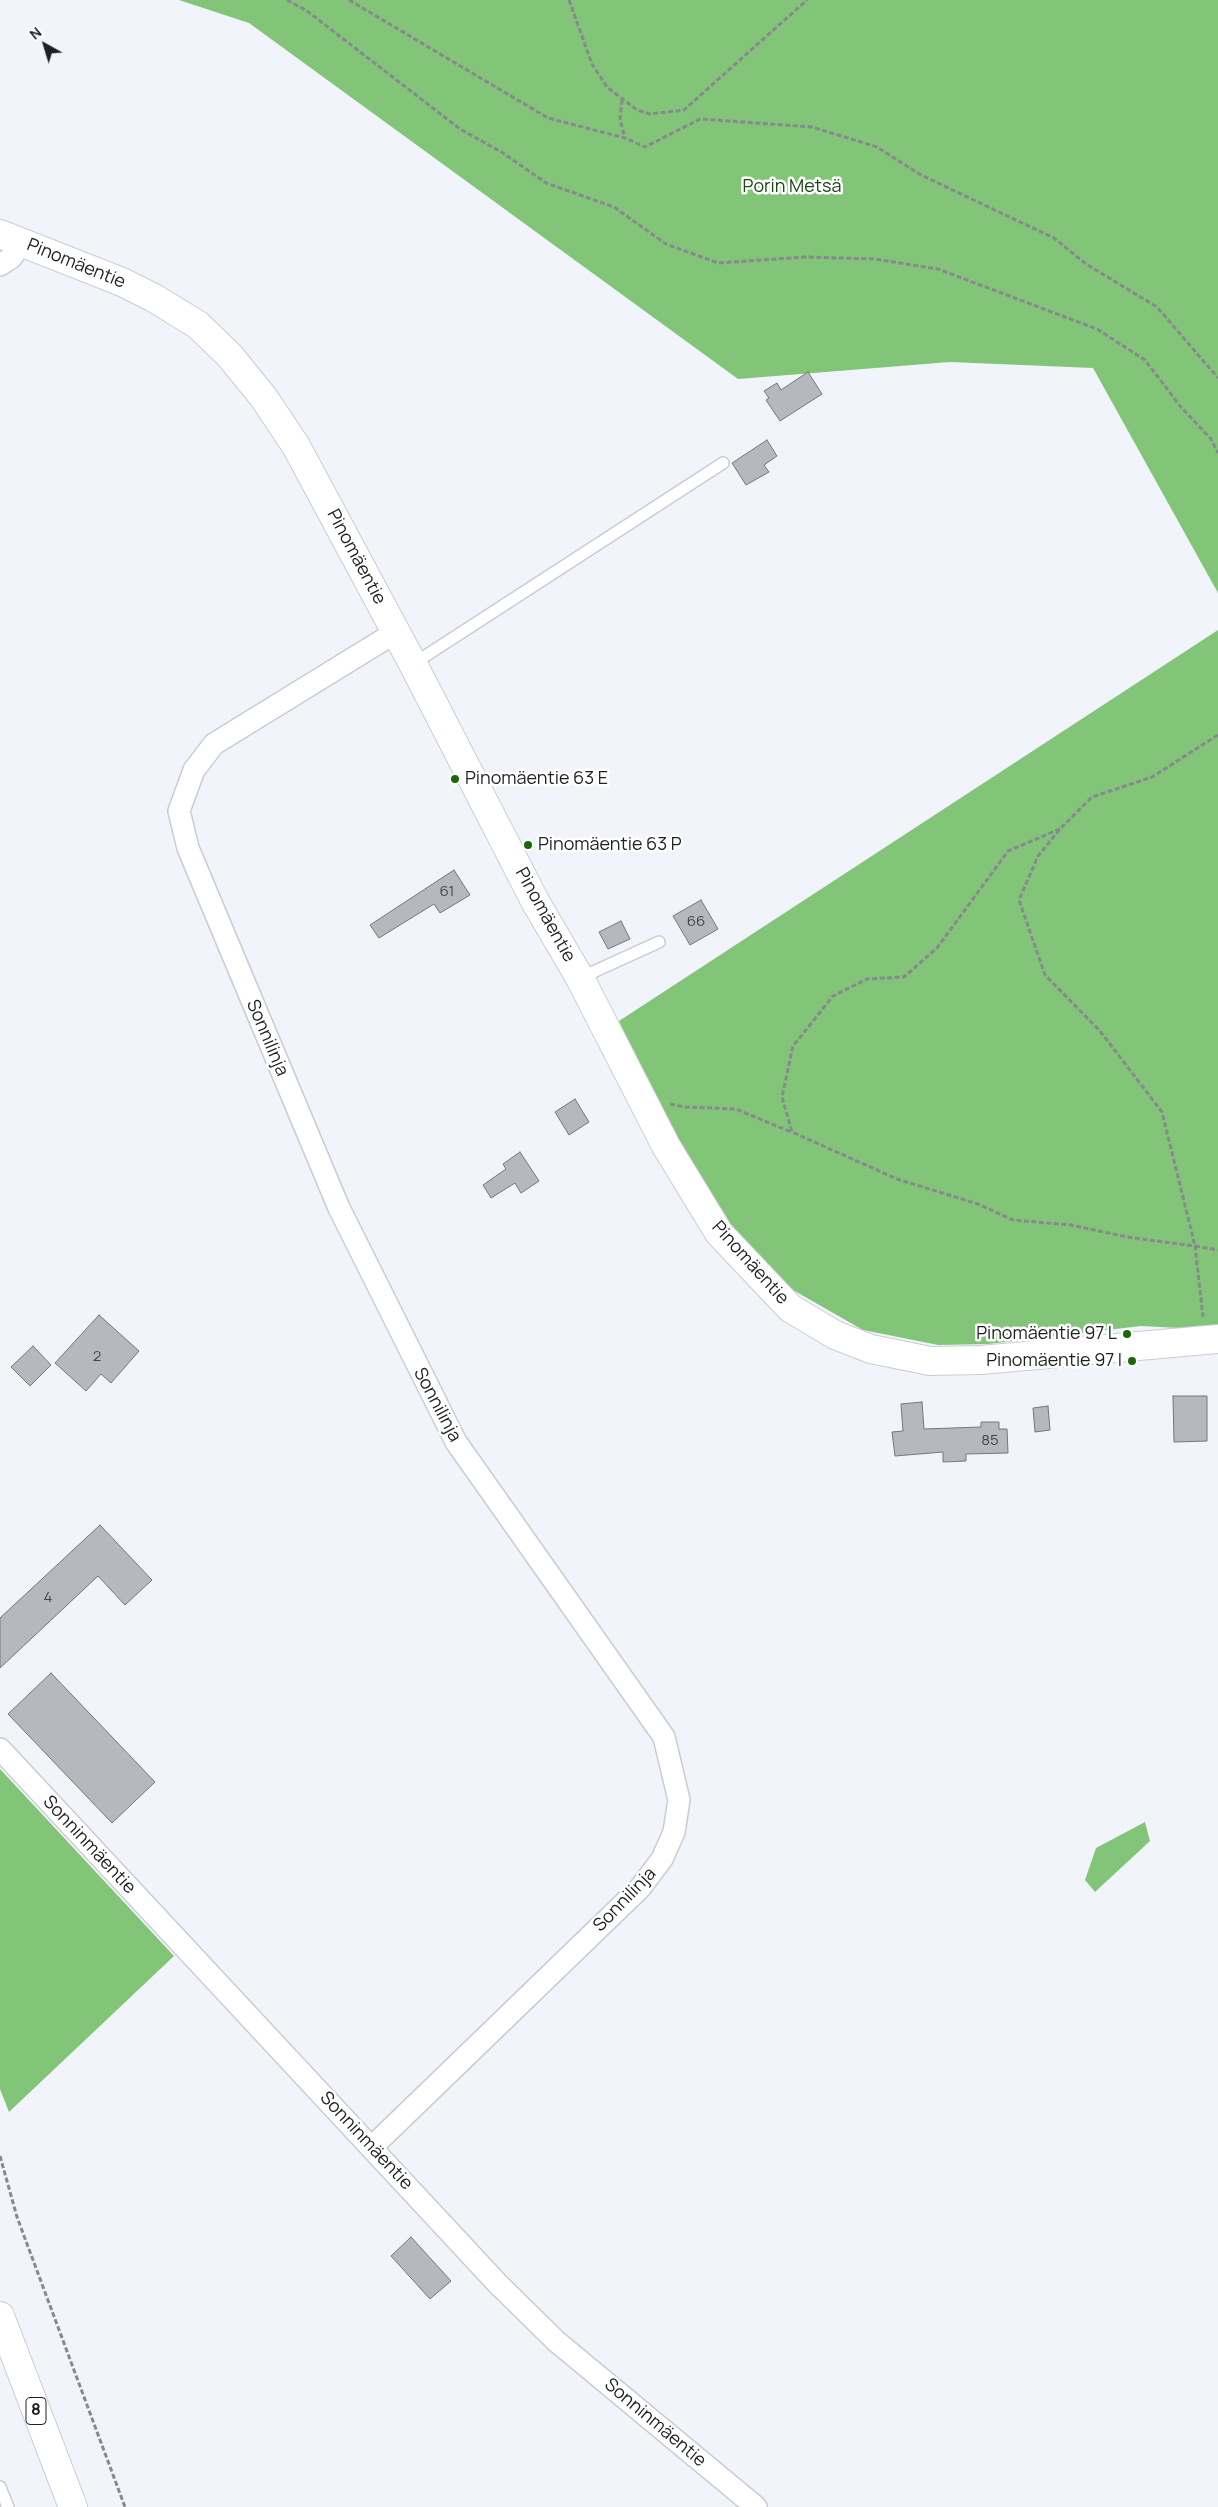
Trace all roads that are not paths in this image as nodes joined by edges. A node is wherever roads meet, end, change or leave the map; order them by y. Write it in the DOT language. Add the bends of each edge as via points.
graph roads {
  1 [pos="11,238"];
  2 [pos="0,265"];
  3 [pos="723,463"];
  4 [pos="396,632"];
  5 [pos="413,664"];
  6 [pos="659,942"];
  7 [pos="580,978"];
  8 [pos="1212,1339"];
  9 [pos="0,1749"];
  10 [pos="372,2147"];
  11 [pos="0,2316"];
  12 [pos="0,2487"];
  13 [pos="8,2507"];
  14 [pos="73,2507"];
  15 [pos="756,2507"];
  1 -- 2 [label="street" via="11,258"];
  1 -- 4 [label="main road, Pinomäentie" via="154,298 198,325 230,356 264,398 296,446"];
  3 -- 5 [label="lane"];
  4 -- 5 [label="main road, Pinomäentie"];
  4 -- 10 [label="street, Sonnilinja" via="214,744 194,770 179,812 188,848 339,1208 456,1442 664,1737 679,1800 674,1832 662,1860 640,1888"];
  5 -- 7 [label="main road, Pinomäentie" via="536,903"];
  6 -- 7 [label="lane"];
  7 -- 8 [label="main road, Pinomäentie" via="639,1097 719,1234 790,1308 835,1335 871,1350 930,1361 981,1360"];
  9 -- 10 [label="street, Sonninmäentie"];
  10 -- 15 [label="street, Sonninmäentie" via="498,2284 556,2341"];
  11 -- 14 [label="main road, 8"];
  12 -- 13 [label="lane"];
}
